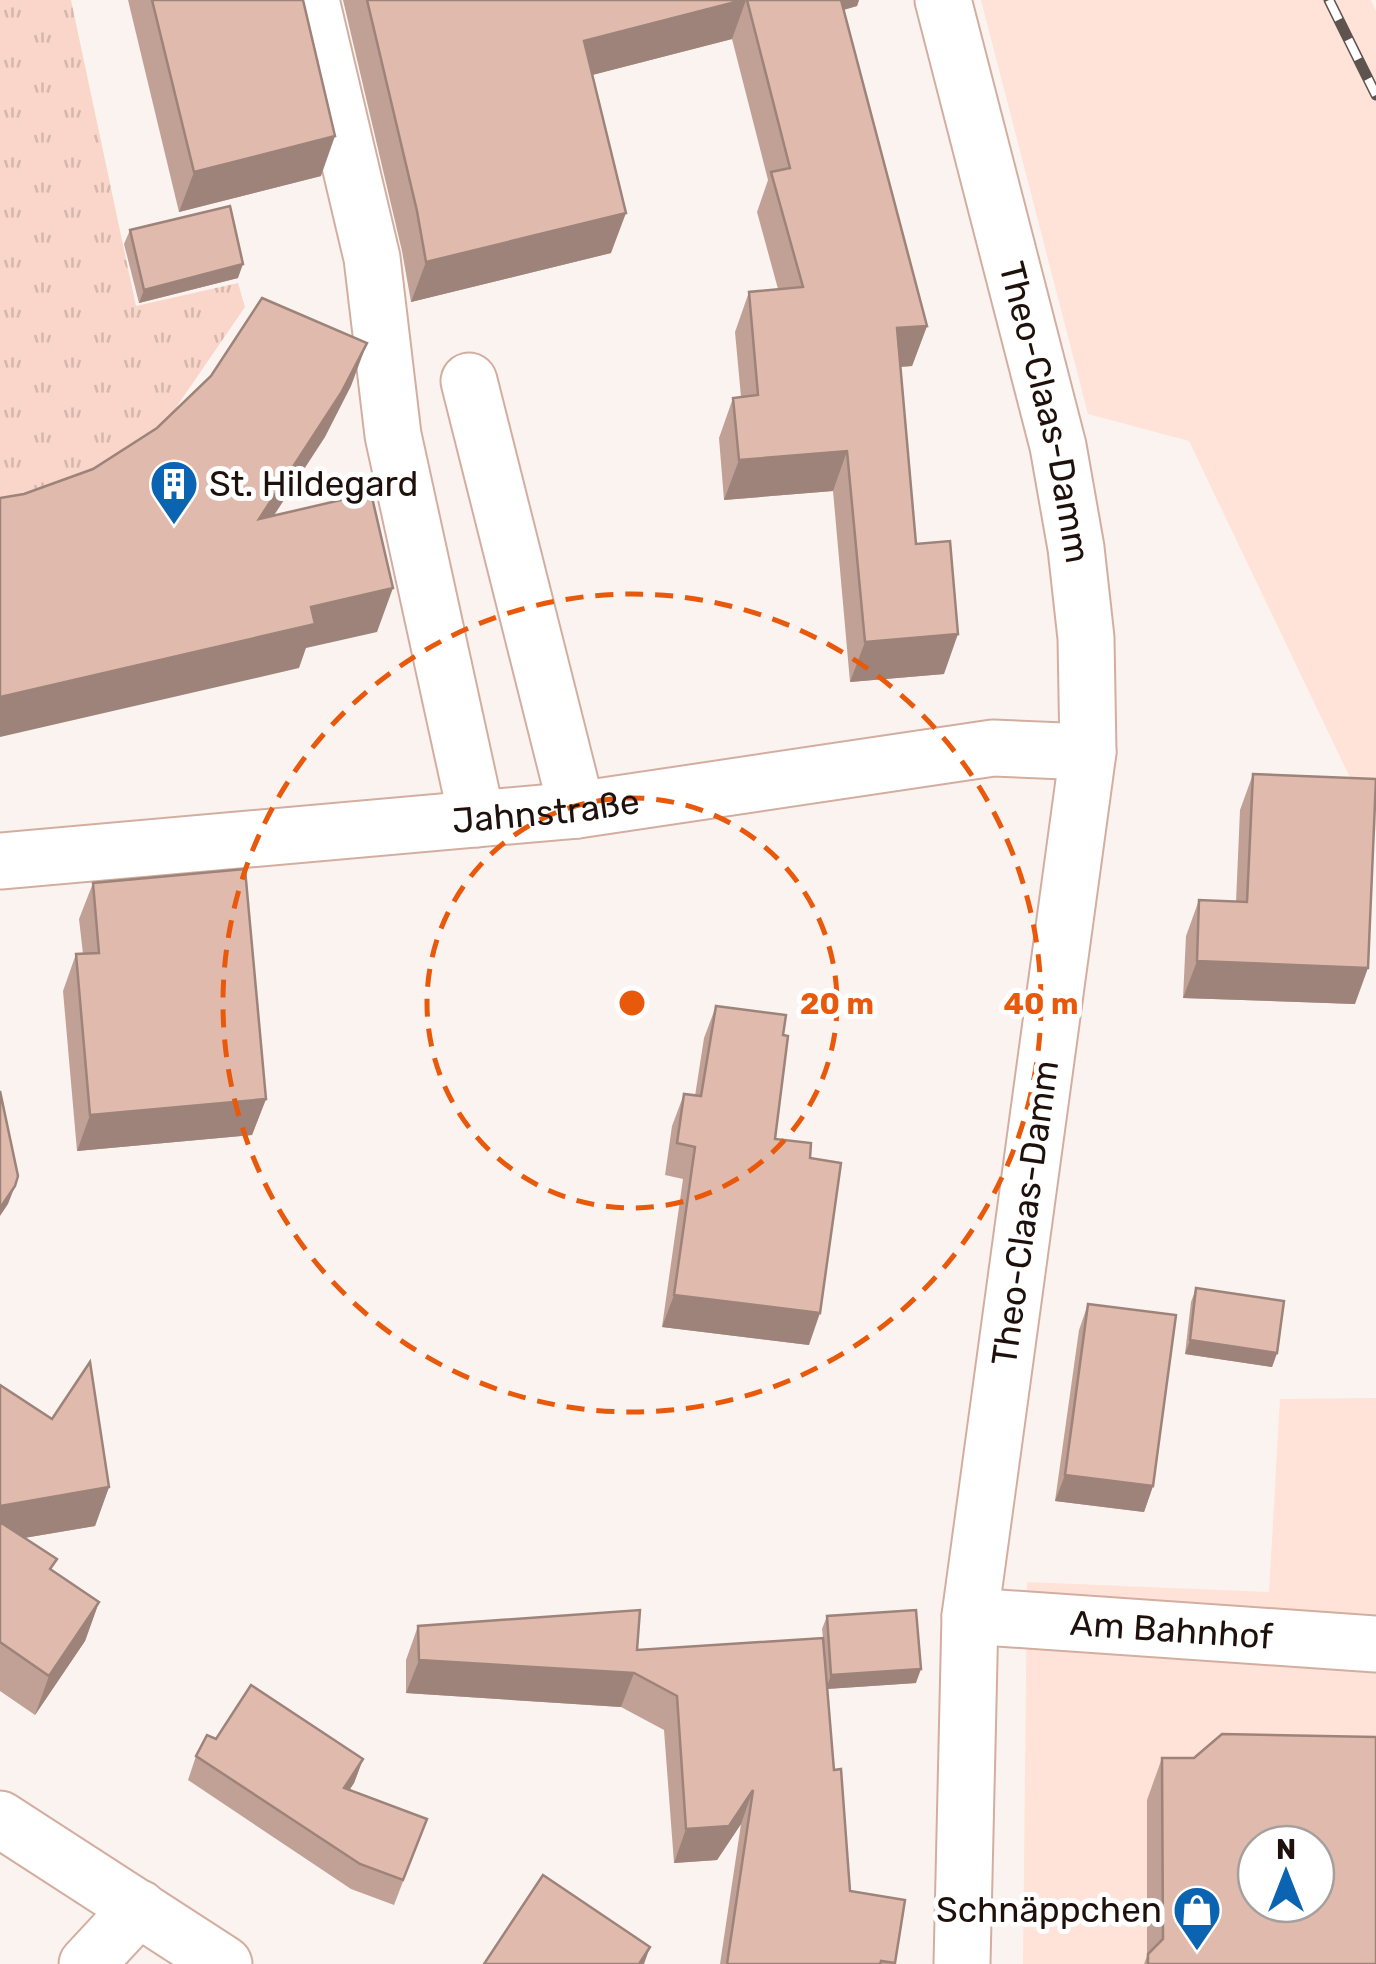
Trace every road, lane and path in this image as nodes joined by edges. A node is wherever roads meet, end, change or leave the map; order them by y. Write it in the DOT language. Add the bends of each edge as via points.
graph roads {
  1 [pos="311,0"];
  2 [pos="943,0"];
  3 [pos="469,381"];
  4 [pos="1088,752"];
  5 [pos="576,810"];
  6 [pos="478,819"];
  7 [pos="0,861"];
  8 [pos="970,1616"];
  9 [pos="1376,1644"];
  10 [pos="0,1819"];
  11 [pos="139,1908"];
  12 [pos="87,1964"];
  13 [pos="224,1964"];
  14 [pos="962,1964"];
  1 -- 6 [label="street" via="372,258 393,436"];
  2 -- 4 [label="street, Theo-Claas-Damm" via="1058,446 1086,638"];
  3 -- 5 [label="street"];
  4 -- 5 [label="street, Jahnstraße" via="993,748"];
  4 -- 8 [label="street, Theo-Claas-Damm"];
  5 -- 6 [label="street, Jahnstraße"];
  6 -- 7 [label="street, Jahnstraße"];
  8 -- 9 [label="street, Am Bahnhof"];
  8 -- 14 [label="street, Theo-Claas-Damm"];
  10 -- 11 [label="street"];
  11 -- 12 [label="street"];
  11 -- 13 [label="street"];
}
